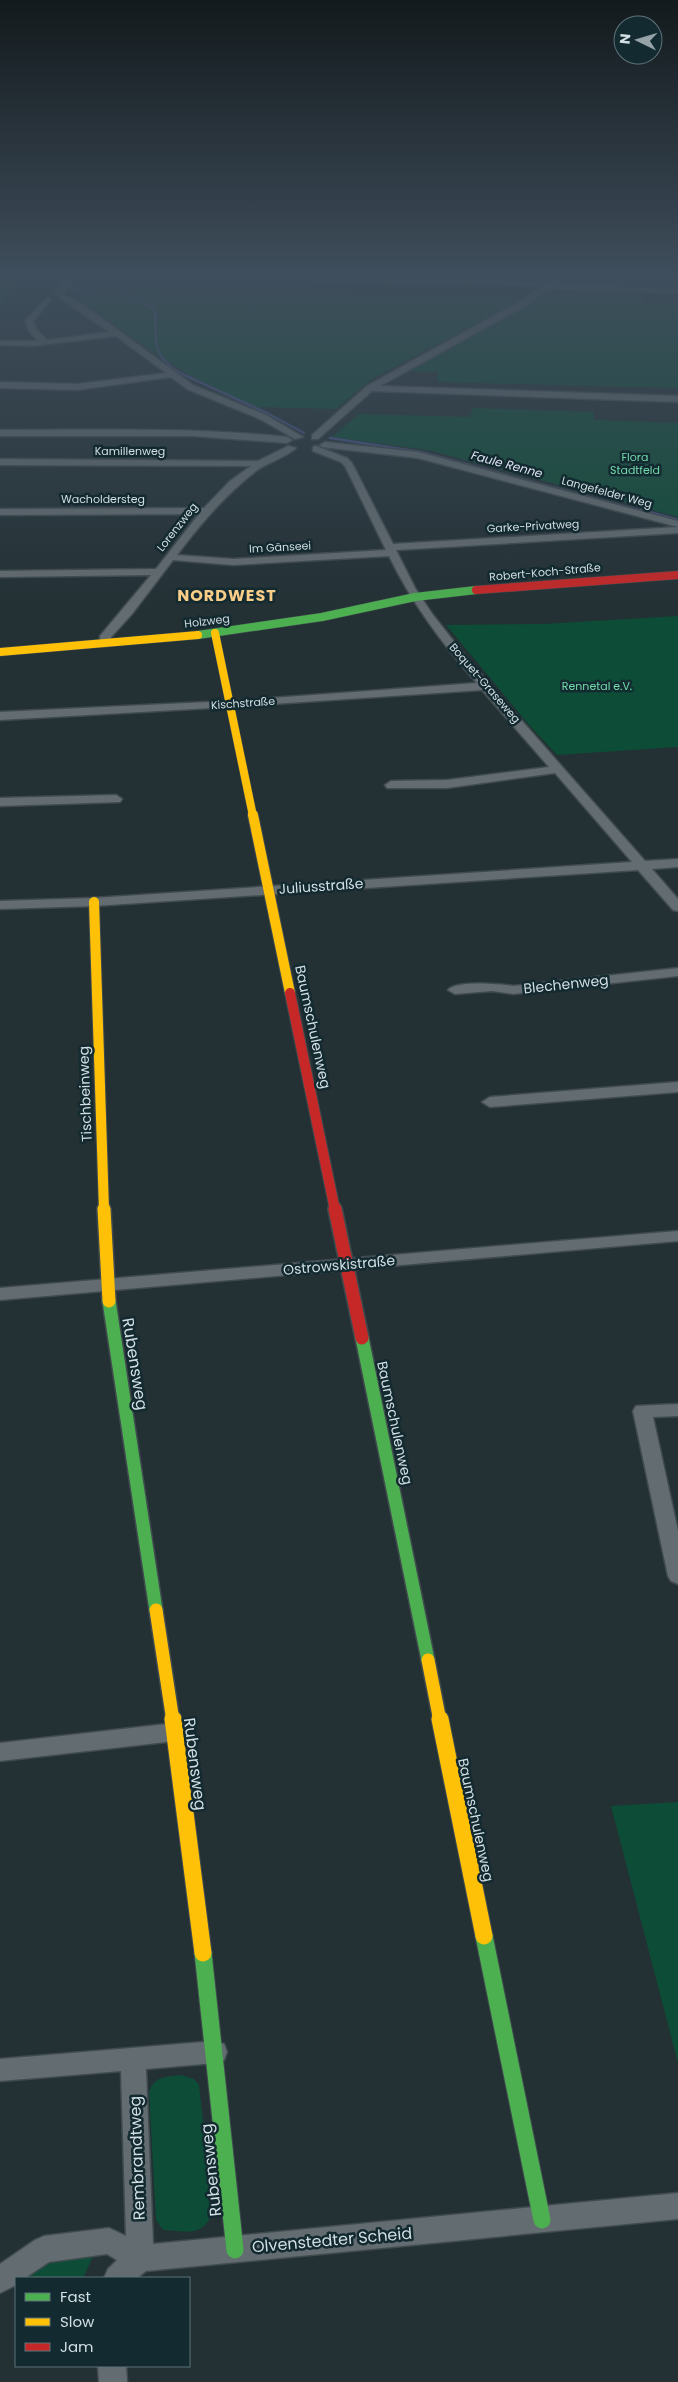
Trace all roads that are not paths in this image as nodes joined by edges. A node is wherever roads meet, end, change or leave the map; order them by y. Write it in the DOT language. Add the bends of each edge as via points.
graph roads {
  1 [pos="190,387"];
  2 [pos="370,388"];
  3 [pos="678,398"];
  4 [pos="0,433"];
  5 [pos="298,437"];
  6 [pos="315,437"];
  7 [pos="289,444"];
  8 [pos="320,447"];
  9 [pos="0,462"];
  10 [pos="260,464"];
  11 [pos="0,512"];
  12 [pos="205,512"];
  13 [pos="678,524"];
  14 [pos="678,530"];
  15 [pos="391,550"];
  16 [pos="170,558"];
  17 [pos="158,572"];
  18 [pos="0,574"];
  19 [pos="678,575"];
  20 [pos="415,598"];
  21 [pos="215,633"];
  22 [pos="106,644"];
  23 [pos="0,652"];
  24 [pos="486,686"];
  25 [pos="229,704"];
  26 [pos="0,716"];
  27 [pos="559,770"];
  28 [pos="391,786"];
  29 [pos="116,799"];
  30 [pos="0,802"];
  31 [pos="678,863"];
  32 [pos="643,866"];
  33 [pos="270,890"];
  34 [pos="94,902"];
  35 [pos="0,905"];
  36 [pos="678,907"];
  37 [pos="678,972"];
  38 [pos="455,990"];
  39 [pos="678,1087"];
  40 [pos="490,1102"];
  41 [pos="678,1236"];
  42 [pos="347,1264"];
  43 [pos="107,1286"];
  44 [pos="0,1294"];
  45 [pos="678,1410"];
  46 [pos="678,1576"];
  47 [pos="175,1732"];
  48 [pos="0,1752"];
  49 [pos="216,2052"];
  50 [pos="133,2058"];
  51 [pos="0,2070"];
  52 [pos="678,2206"];
  53 [pos="542,2220"];
  54 [pos="235,2250"];
  55 [pos="140,2258"];
  56 [pos="118,2277"];
  57 [pos="0,2280"];
  58 [pos="112,2367"];
  59 [pos="112,2382"];
  1 -- 5 [label="street" via="255,414"];
  2 -- 3 [label="street"];
  2 -- 6 [label="street"];
  4 -- 7 [label="street" via="193,433 249,436"];
  5 -- 6 [label="street, Lorenzweg"];
  5 -- 7 [label="street, Lorenzweg"];
  6 -- 8 [label="street" via="323,440"];
  7 -- 8 [label="street, Lorenzweg"];
  7 -- 10 [label="street, Lorenzweg"];
  8 -- 13 [label="street, Langefelder Weg" via="418,455"];
  8 -- 15 [label="street, Boquet-Graseweg" via="349,464"];
  9 -- 10 [label="street, Kamillenweg"];
  10 -- 12 [label="street, Lorenzweg"];
  11 -- 12 [label="street, Wacholdersteg"];
  12 -- 16 [label="street, Lorenzweg"];
  14 -- 15 [label="street, Garke-Privatweg"];
  15 -- 16 [label="street, Im Gänseei" via="233,562"];
  15 -- 20 [label="street, Boquet-Graseweg"];
  16 -- 17 [label="street, Lorenzweg"];
  17 -- 18 [label="street"];
  17 -- 22 [label="street, Lorenzweg" via="105,636"];
  19 -- 20 [label="street, Robert-Koch-Straße" via="570,581"];
  20 -- 21 [label="street, Holzweg" via="307,620"];
  20 -- 24 [label="street, Boquet-Graseweg"];
  21 -- 22 [label="street, Holzweg"];
  21 -- 25 [label="street, Baumschulenweg"];
  22 -- 23 [label="street, Holzweg"];
  24 -- 25 [label="street, Kischstraße"];
  24 -- 27 [label="street, Boquet-Graseweg"];
  25 -- 26 [label="street, Kischstraße"];
  25 -- 33 [label="street, Baumschulenweg"];
  27 -- 28 [label="street" via="447,784"];
  27 -- 32 [label="street, Boquet-Graseweg"];
  29 -- 30 [label="street"];
  31 -- 32 [label="street"];
  32 -- 33 [label="street, Juliusstraße"];
  32 -- 36 [label="street, Boquet-Graseweg"];
  33 -- 34 [label="street, Juliusstraße"];
  33 -- 42 [label="street, Baumschulenweg"];
  34 -- 35 [label="street, Juliusstraße"];
  34 -- 43 [label="street, Tischbeinweg"];
  37 -- 38 [label="street, Blechenweg" via="513,990 492,987"];
  39 -- 40 [label="street"];
  41 -- 42 [label="street, Ostrowskistraße"];
  42 -- 43 [label="street, Ostrowskistraße"];
  42 -- 53 [label="street, Baumschulenweg"];
  43 -- 44 [label="street, Ostrowskistraße"];
  43 -- 47 [label="street, Rubensweg"];
  45 -- 46 [label="street" via="642,1411"];
  47 -- 48 [label="street"];
  47 -- 49 [label="street, Rubensweg"];
  49 -- 50 [label="street"];
  49 -- 54 [label="street, Rubensweg"];
  50 -- 51 [label="street"];
  50 -- 55 [label="street, Rembrandtweg"];
  52 -- 53 [label="street, Olvenstedter Scheid"];
  53 -- 54 [label="street, Olvenstedter Scheid"];
  54 -- 55 [label="street, Olvenstedter Scheid"];
  55 -- 56 [label="street"];
  55 -- 57 [label="street" via="109,2241 44,2249"];
  58 -- 59 [label="street"];
}
